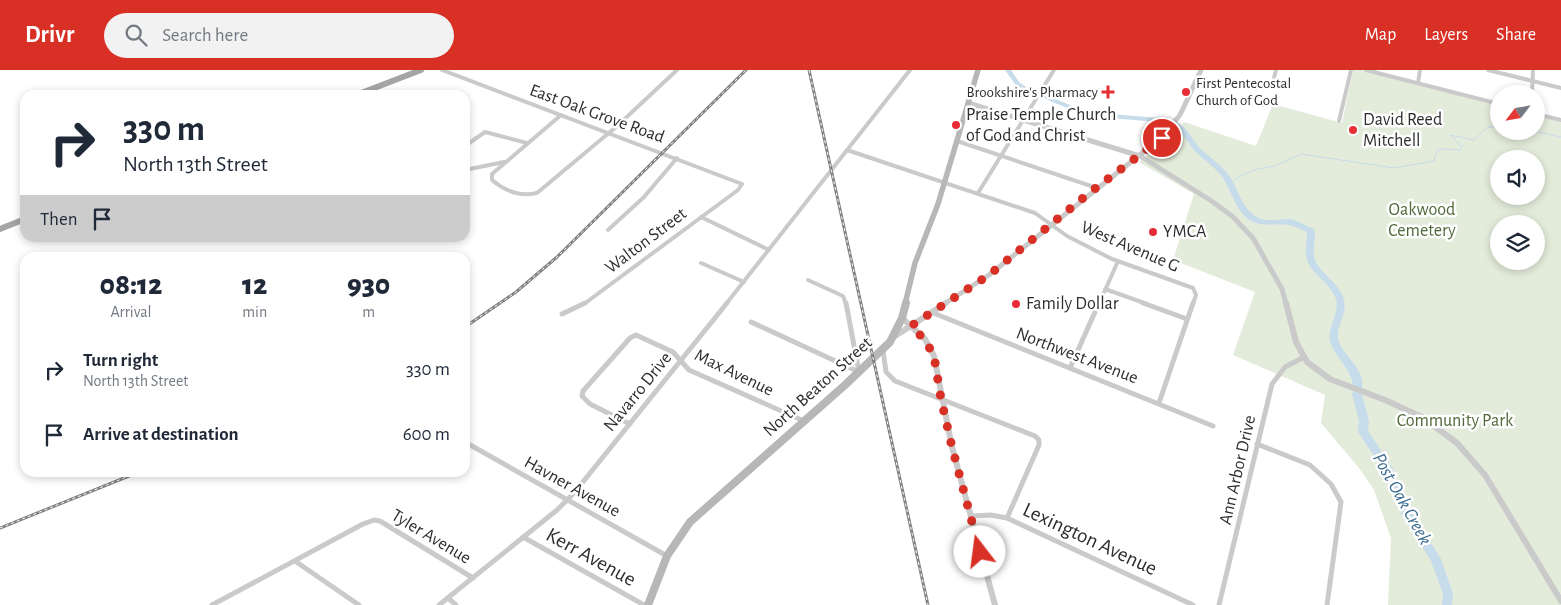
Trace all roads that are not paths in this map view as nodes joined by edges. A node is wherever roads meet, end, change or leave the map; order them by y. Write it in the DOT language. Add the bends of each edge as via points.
graph roads {
  1 [pos="421,70"];
  2 [pos="442,70"];
  3 [pos="678,70"];
  4 [pos="910,70"];
  5 [pos="978,70"];
  6 [pos="1054,70"];
  7 [pos="1201,70"];
  8 [pos="1276,70"];
  9 [pos="1351,70"];
  10 [pos="1366,70"];
  11 [pos="1420,70"];
  12 [pos="1488,70"];
  13 [pos="1532,70"];
  14 [pos="1274,78"];
  15 [pos="1532,81"];
  16 [pos="1418,83"];
  17 [pos="1532,85"];
  18 [pos="1561,88"];
  19 [pos="369,90"];
  20 [pos="1490,102"];
  21 [pos="968,103"];
  22 [pos="1031,108"];
  23 [pos="561,115"];
  24 [pos="1545,116"];
  25 [pos="1023,120"];
  26 [pos="1561,120"];
  27 [pos="1339,121"];
  28 [pos="1046,127"];
  29 [pos="609,132"];
  30 [pos="957,141"];
  31 [pos="470,142"];
  32 [pos="527,143"];
  33 [pos="847,150"];
  34 [pos="1002,155"];
  35 [pos="1140,156"];
  36 [pos="677,158"];
  37 [pos="505,162"];
  38 [pos="470,169"];
  39 [pos="945,182"];
  40 [pos="742,184"];
  41 [pos="1098,188"];
  42 [pos="978,193"];
  43 [pos="700,217"];
  44 [pos="20,221"];
  45 [pos="1052,224"];
  46 [pos="0,228"];
  47 [pos="608,230"];
  48 [pos="769,250"];
  49 [pos="1118,261"];
  50 [pos="700,263"];
  51 [pos="808,280"];
  52 [pos="744,282"];
  53 [pos="1105,289"];
  54 [pos="931,312"];
  55 [pos="562,314"];
  56 [pos="902,318"];
  57 [pos="1187,319"];
  58 [pos="751,322"];
  59 [pos="911,326"];
  60 [pos="892,338"];
  61 [pos="883,350"];
  62 [pos="1304,357"];
  63 [pos="681,361"];
  64 [pos="1070,368"];
  65 [pos="859,372"];
  66 [pos="941,399"];
  67 [pos="1159,403"];
  68 [pos="804,421"];
  69 [pos="630,424"];
  70 [pos="1213,426"];
  71 [pos="1257,444"];
  72 [pos="470,445"];
  73 [pos="568,500"];
  74 [pos="970,516"];
  75 [pos="1007,518"];
  76 [pos="523,537"];
  77 [pos="667,556"];
  78 [pos="295,561"];
  79 [pos="472,578"];
  80 [pos="448,598"];
  81 [pos="1561,601"];
  82 [pos="212,605"];
  83 [pos="359,605"];
  84 [pos="439,605"];
  85 [pos="456,605"];
  86 [pos="644,605"];
  87 [pos="648,605"];
  88 [pos="994,605"];
  89 [pos="1193,605"];
  90 [pos="1219,605"];
  91 [pos="1327,605"];
  1 -- 19 [label="main road"];
  2 -- 23 [label="street, East Oak Grove Road"];
  3 -- 29 [label="street"];
  4 -- 33 [label="street, Navarro Drive"];
  5 -- 21 [label="main road, North Beaton Street"];
  6 -- 22 [label="street"];
  7 -- 35 [label="street" via="1187,104 1169,132"];
  8 -- 14 [label="street"];
  9 -- 27 [label="street"];
  10 -- 16 [label="street"];
  11 -- 16 [label="street"];
  12 -- 15 [label="street"];
  13 -- 15 [label="street"];
  15 -- 17 [label="street"];
  15 -- 18 [label="street"];
  16 -- 20 [label="street"];
  21 -- 25 [label="street"];
  21 -- 30 [label="main road, North Beaton Street"];
  22 -- 25 [label="street"];
  22 -- 28 [label="street" via="1034,117"];
  23 -- 29 [label="street, East Oak Grove Road"];
  23 -- 32 [label="street"];
  24 -- 26 [label="street"];
  25 -- 28 [label="street"];
  25 -- 34 [label="street"];
  28 -- 35 [label="street"];
  29 -- 36 [label="street, East Oak Grove Road"];
  29 -- 37 [label="street" via="541,190 529,195 509,190 492,180 492,174"];
  30 -- 34 [label="street"];
  30 -- 39 [label="main road, North Beaton Street"];
  31 -- 32 [label="street" via="488,132"];
  32 -- 37 [label="street"];
  33 -- 39 [label="street, West Avenue G"];
  33 -- 48 [label="street, Navarro Drive"];
  34 -- 41 [label="street"];
  34 -- 42 [label="street"];
  35 -- 41 [label="street"];
  35 -- 62 [label="street" via="1218,205 1253,238 1282,289 1296,342"];
  36 -- 40 [label="street, East Oak Grove Road"];
  36 -- 47 [label="street" via="644,197"];
  37 -- 38 [label="street"];
  39 -- 42 [label="street, West Avenue G"];
  39 -- 56 [label="main road, North Beaton Street" via="915,263"];
  40 -- 43 [label="street, Walton Street"];
  41 -- 45 [label="street"];
  42 -- 45 [label="street, West Avenue G" via="1035,213"];
  43 -- 48 [label="street"];
  43 -- 55 [label="street, Walton Street" via="580,307"];
  44 -- 46 [label="main road"];
  45 -- 49 [label="street, West Avenue G" via="1067,236"];
  45 -- 54 [label="street" via="989,275"];
  48 -- 52 [label="street, Navarro Drive"];
  49 -- 53 [label="street"];
  49 -- 57 [label="street, West Avenue G" via="1195,289 1196,295"];
  50 -- 52 [label="street"];
  51 -- 65 [label="street" via="845,299"];
  52 -- 63 [label="street, Navarro Drive"];
  53 -- 57 [label="street"];
  53 -- 64 [label="street"];
  54 -- 59 [label="street"];
  54 -- 64 [label="street, Northwest Avenue"];
  56 -- 59 [label="street"];
  56 -- 60 [label="main road, North Beaton Street"];
  57 -- 67 [label="street"];
  58 -- 65 [label="street"];
  59 -- 60 [label="street"];
  59 -- 66 [label="street" via="925,340 934,356"];
  60 -- 61 [label="main road, North Beaton Street"];
  61 -- 65 [label="main road, North Beaton Street"];
  61 -- 66 [label="street" via="883,360 895,382"];
  62 -- 71 [label="street, Ann Arbor Drive" via="1290,362 1278,372"];
  62 -- 81 [label="street" via="1324,376 1414,413 1457,443 1485,475"];
  63 -- 68 [label="street, Max Avenue" via="689,370"];
  63 -- 69 [label="street, Navarro Drive"];
  63 -- 69 [label="street, Max Avenue" via="673,352 642,337 632,336 583,392 585,401"];
  64 -- 67 [label="street, Northwest Avenue"];
  65 -- 68 [label="main road, North Beaton Street"];
  66 -- 74 [label="street"];
  66 -- 75 [label="street" via="1039,440"];
  67 -- 70 [label="street, Northwest Avenue"];
  68 -- 77 [label="main road, North Beaton Street" via="690,522"];
  69 -- 73 [label="street, Navarro Drive"];
  71 -- 90 [label="street, Ann Arbor Drive"];
  71 -- 91 [label="street" via="1310,465 1331,484 1341,502"];
  72 -- 73 [label="street, Havner Avenue"];
  73 -- 76 [label="street, Navarro Drive"];
  73 -- 77 [label="street, Havner Avenue"];
  74 -- 75 [label="street, Lexington Avenue"];
  74 -- 88 [label="street"];
  75 -- 89 [label="street, Lexington Avenue"];
  76 -- 79 [label="street, Navarro Drive"];
  76 -- 86 [label="street, Kerr Avenue"];
  77 -- 87 [label="main road, North Beaton Street"];
  78 -- 79 [label="street, Tyler Avenue" via="374,520"];
  78 -- 82 [label="street"];
  78 -- 83 [label="street"];
  79 -- 80 [label="street, Navarro Drive"];
  80 -- 84 [label="street, Navarro Drive"];
  80 -- 85 [label="street"];
}
